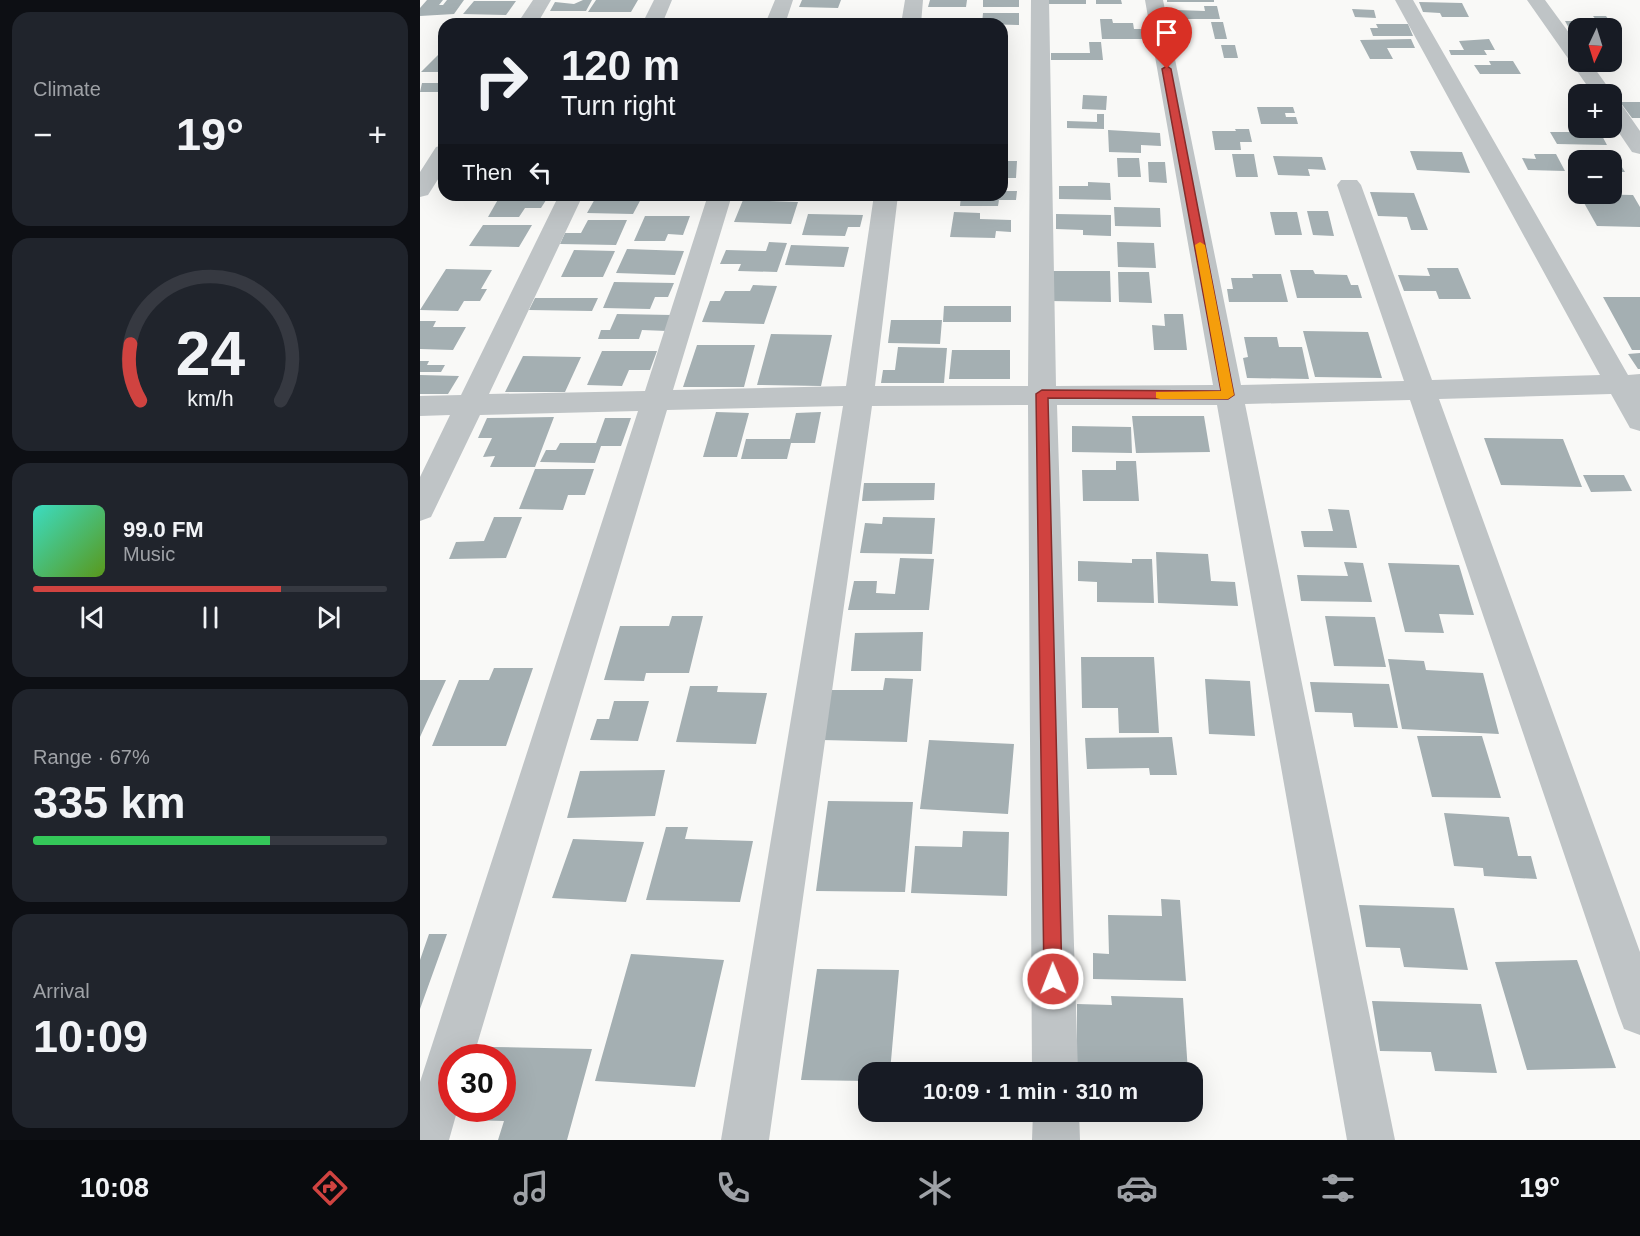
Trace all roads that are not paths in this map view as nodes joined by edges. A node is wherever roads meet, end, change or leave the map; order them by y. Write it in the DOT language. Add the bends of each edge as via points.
graph roads {
  1 [pos="542,0"];
  2 [pos="663,0"];
  3 [pos="784,0"];
  4 [pos="914,0"];
  5 [pos="1040,0"];
  6 [pos="1154,0"];
  7 [pos="1404,0"];
  8 [pos="1536,0"];
  9 [pos="530,18"];
  10 [pos="655,18"];
  11 [pos="777,18"];
  12 [pos="912,18"];
  13 [pos="1568,45"];
  14 [pos="1622,122"];
  15 [pos="1640,147"];
  16 [pos="438,162"];
  17 [pos="1349,185"];
  18 [pos="420,190"];
  19 [pos="568,201"];
  20 [pos="718,201"];
  21 [pos="885,201"];
  22 [pos="1631,385"];
  23 [pos="1422,390"];
  24 [pos="1042,394"];
  25 [pos="1228,395"];
  26 [pos="859,396"];
  27 [pos="658,400"];
  28 [pos="472,405"];
  29 [pos="420,406"];
  30 [pos="1640,422"];
  31 [pos="420,508"];
  32 [pos="1640,1013"];
  33 [pos="1055,1062"];
  34 [pos="1056,1122"];
  35 [pos="425,1140"];
  36 [pos="745,1140"];
  37 [pos="1056,1140"];
  38 [pos="1371,1140"];
  1 -- 9 [label="street"];
  2 -- 10 [label="street"];
  3 -- 11 [label="street"];
  4 -- 12 [label="street"];
  5 -- 24 [label="street"];
  6 -- 25 [label="street"];
  7 -- 22 [label="street"];
  8 -- 13 [label="street"];
  14 -- 15 [label="street"];
  16 -- 18 [label="street"];
  17 -- 23 [label="street"];
  19 -- 28 [label="street"];
  20 -- 27 [label="street"];
  21 -- 26 [label="street"];
  22 -- 23 [label="street"];
  22 -- 30 [label="street"];
  23 -- 25 [label="street"];
  23 -- 32 [label="street"];
  24 -- 25 [label="street"];
  24 -- 26 [label="street"];
  24 -- 33 [label="street"];
  25 -- 38 [label="street"];
  26 -- 27 [label="street"];
  26 -- 36 [label="street"];
  27 -- 28 [label="street"];
  27 -- 35 [label="street"];
  28 -- 29 [label="street"];
  28 -- 31 [label="street"];
  34 -- 37 [label="street"];
}
